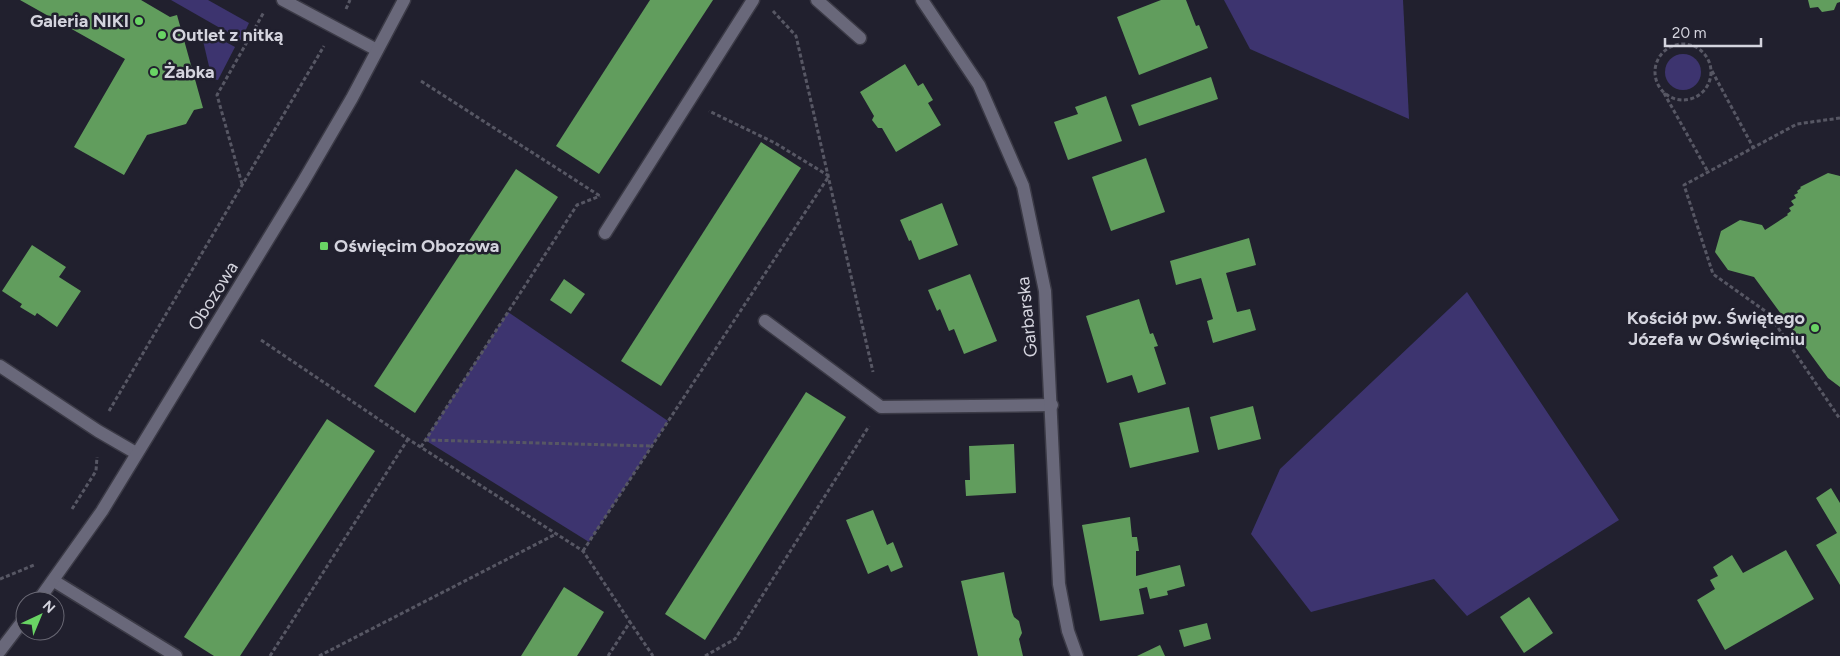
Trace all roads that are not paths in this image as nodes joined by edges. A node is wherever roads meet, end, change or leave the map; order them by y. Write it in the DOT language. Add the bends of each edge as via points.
graph roads {
  1 [pos="283,0"];
  2 [pos="404,0"];
  3 [pos="753,0"];
  4 [pos="817,0"];
  5 [pos="922,0"];
  6 [pos="860,38"];
  7 [pos="377,50"];
  8 [pos="605,233"];
  9 [pos="764,321"];
  10 [pos="0,366"];
  11 [pos="1052,406"];
  12 [pos="136,453"];
  13 [pos="54,581"];
  14 [pos="46,591"];
  15 [pos="15,631"];
  16 [pos="0,651"];
  17 [pos="176,656"];
  18 [pos="1077,656"];
  1 -- 7 [label="street"];
  2 -- 7 [label="street, Obozowa"];
  3 -- 8 [label="street"];
  4 -- 6 [label="street"];
  5 -- 11 [label="street, Garbarska" via="978,85 1023,186 1045,291"];
  7 -- 12 [label="street, Obozowa" via="304,182"];
  9 -- 11 [label="street" via="881,407"];
  10 -- 12 [label="street"];
  11 -- 18 [label="street, Garbarska" via="1059,584 1068,632"];
  12 -- 13 [label="street, Obozowa"];
  13 -- 14 [label="street, Obozowa"];
  13 -- 17 [label="street"];
  15 -- 16 [label="street"];
}
